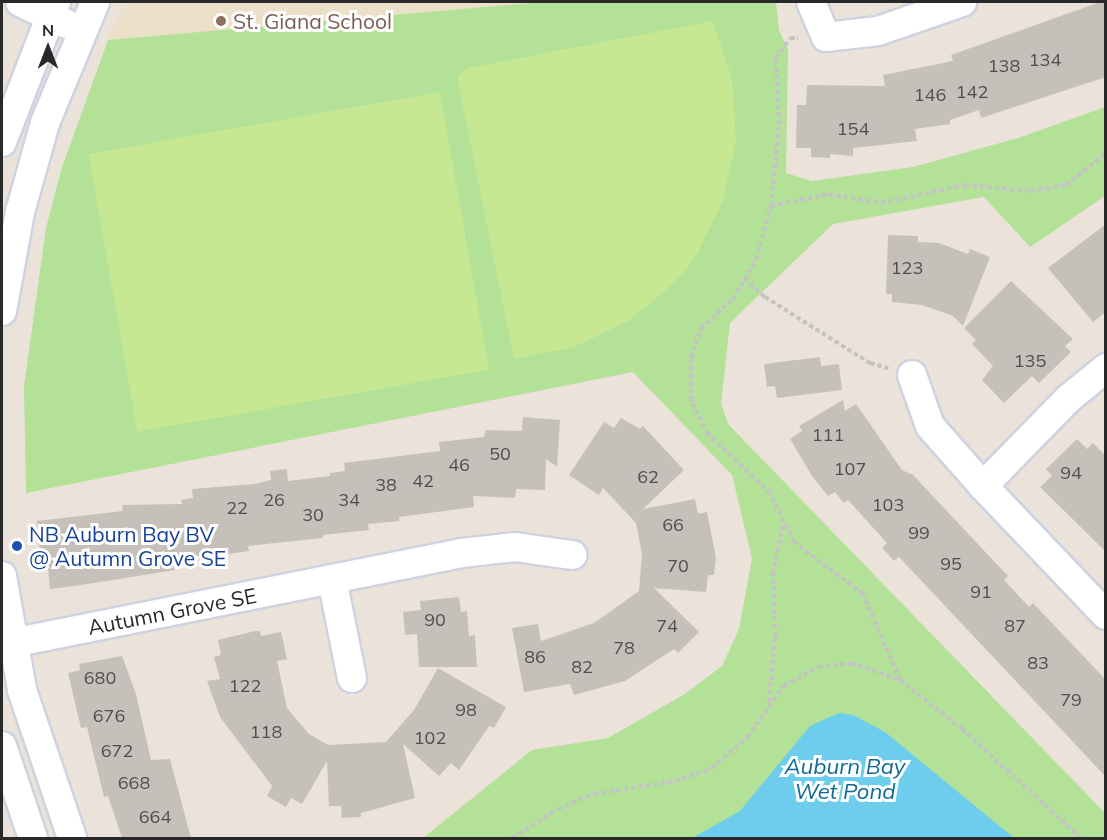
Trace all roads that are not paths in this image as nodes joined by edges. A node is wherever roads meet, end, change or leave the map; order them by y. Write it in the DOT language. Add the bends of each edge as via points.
graph roads {
  1 [pos="20,2"];
  2 [pos="95,2"];
  3 [pos="811,2"];
  4 [pos="962,2"];
  5 [pos="53,8"];
  6 [pos="82,31"];
  7 [pos="2,142"];
  8 [pos="2,311"];
  9 [pos="1106,368"];
  10 [pos="912,375"];
  11 [pos="983,486"];
  12 [pos="572,555"];
  13 [pos="2,576"];
  14 [pos="332,579"];
  15 [pos="1106,615"];
  16 [pos="7,644"];
  17 [pos="352,678"];
  18 [pos="2,746"];
  19 [pos="8,790"];
  20 [pos="33,838"];
  21 [pos="72,838"];
  1 -- 5 [label="street"];
  2 -- 6 [label="street"];
  3 -- 4 [label="street" via="826,37 878,31"];
  5 -- 6 [label="street"];
  5 -- 7 [label="street"];
  6 -- 8 [label="street" via="33,165"];
  9 -- 11 [label="street" via="1068,399"];
  10 -- 11 [label="street" via="930,426"];
  11 -- 15 [label="street"];
  12 -- 14 [label="street, Autumn Grove SE" via="499,548"];
  13 -- 16 [label="street"];
  14 -- 16 [label="street, Autumn Grove SE"];
  14 -- 17 [label="street"];
  16 -- 21 [label="street"];
  18 -- 19 [label="street"];
  19 -- 20 [label="street"];
}
